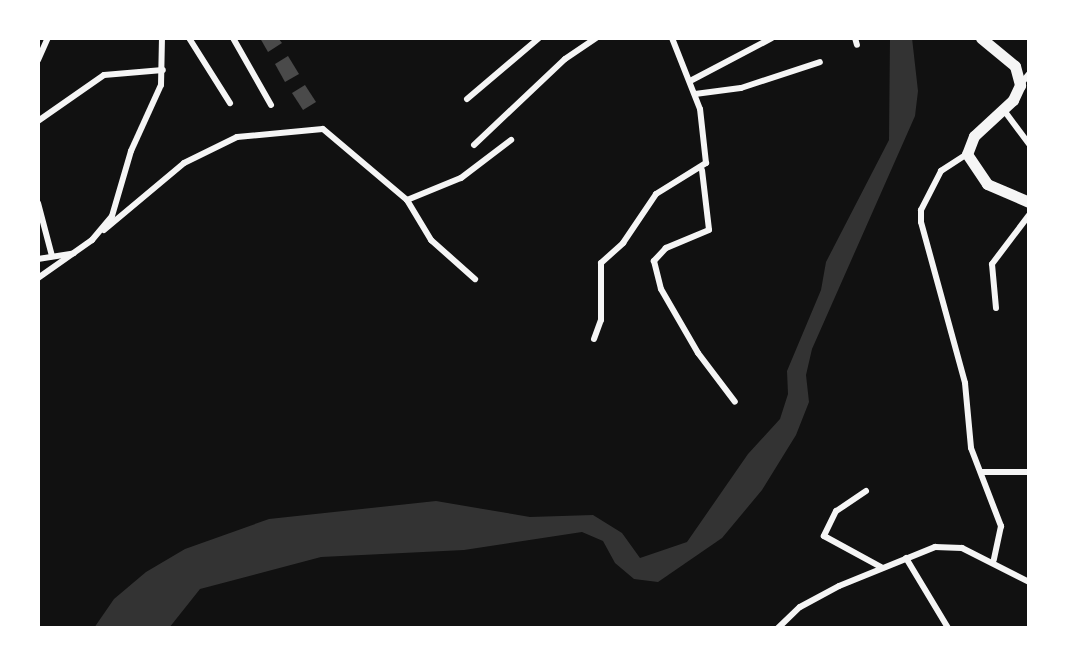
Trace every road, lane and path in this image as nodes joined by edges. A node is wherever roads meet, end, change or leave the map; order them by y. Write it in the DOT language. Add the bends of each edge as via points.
graph roads {
  1 [pos="48,38"];
  2 [pos="162,38"];
  3 [pos="189,38"];
  4 [pos="233,38"];
  5 [pos="539,38"];
  6 [pos="596,38"];
  7 [pos="672,38"];
  8 [pos="772,38"];
  9 [pos="981,38"];
  10 [pos="38,60"];
  11 [pos="820,62"];
  12 [pos="163,70"];
  13 [pos="1029,74"];
  14 [pos="692,80"];
  15 [pos="1020,85"];
  16 [pos="695,94"];
  17 [pos="467,99"];
  18 [pos="230,103"];
  19 [pos="271,105"];
  20 [pos="1003,109"];
  21 [pos="38,121"];
  22 [pos="511,140"];
  23 [pos="1029,144"];
  24 [pos="474,145"];
  25 [pos="967,154"];
  26 [pos="702,170"];
  27 [pos="407,200"];
  28 [pos="1029,202"];
  29 [pos="38,203"];
  30 [pos="1029,215"];
  31 [pos="104,230"];
  32 [pos="75,253"];
  33 [pos="52,256"];
  34 [pos="38,259"];
  35 [pos="38,278"];
  36 [pos="475,279"];
  37 [pos="996,308"];
  38 [pos="594,339"];
  39 [pos="735,402"];
  40 [pos="981,472"];
  41 [pos="1029,472"];
  42 [pos="866,491"];
  43 [pos="906,558"];
  44 [pos="994,560"];
  45 [pos="881,567"];
  46 [pos="1029,582"];
  47 [pos="778,628"];
  48 [pos="948,628"];
  1 -- 10 [label="street"];
  2 -- 12 [label="street"];
  3 -- 18 [label="street"];
  4 -- 19 [label="street"];
  5 -- 17 [label="street"];
  6 -- 24 [label="street" via="565,59"];
  7 -- 14 [label="street"];
  8 -- 14 [label="street"];
  9 -- 15 [label="highway" via="1015,66"];
  11 -- 16 [label="street" via="741,88"];
  12 -- 21 [label="street" via="104,75"];
  12 -- 31 [label="street"];
  13 -- 15 [label="street"];
  14 -- 16 [label="street"];
  15 -- 20 [label="highway"];
  16 -- 26 [label="street" via="707,160"];
  20 -- 23 [label="street"];
  20 -- 25 [label="highway" via="981,127"];
  22 -- 27 [label="street" via="461,178"];
  25 -- 28 [label="highway" via="987,184"];
  25 -- 40 [label="street" via="941,171 921,210 921,222 959,358 971,448"];
  26 -- 38 [label="street" via="656,194 623,243 601,263 601,320"];
  26 -- 39 [label="street" via="708,232 666,248 654,261 661,289 698,353"];
  27 -- 31 [label="street" via="331,132 316,128 213,145"];
  27 -- 36 [label="street" via="431,240"];
  29 -- 33 [label="street"];
  30 -- 37 [label="street" via="994,257"];
  31 -- 32 [label="street"];
  32 -- 33 [label="street"];
  32 -- 35 [label="street"];
  33 -- 34 [label="street"];
  40 -- 41 [label="street"];
  40 -- 44 [label="street" via="1001,526"];
  42 -- 45 [label="street" via="836,511 824,536"];
  43 -- 44 [label="street" via="949,546"];
  43 -- 45 [label="street"];
  43 -- 48 [label="street"];
  44 -- 46 [label="street"];
  45 -- 47 [label="street" via="800,607"];
}
